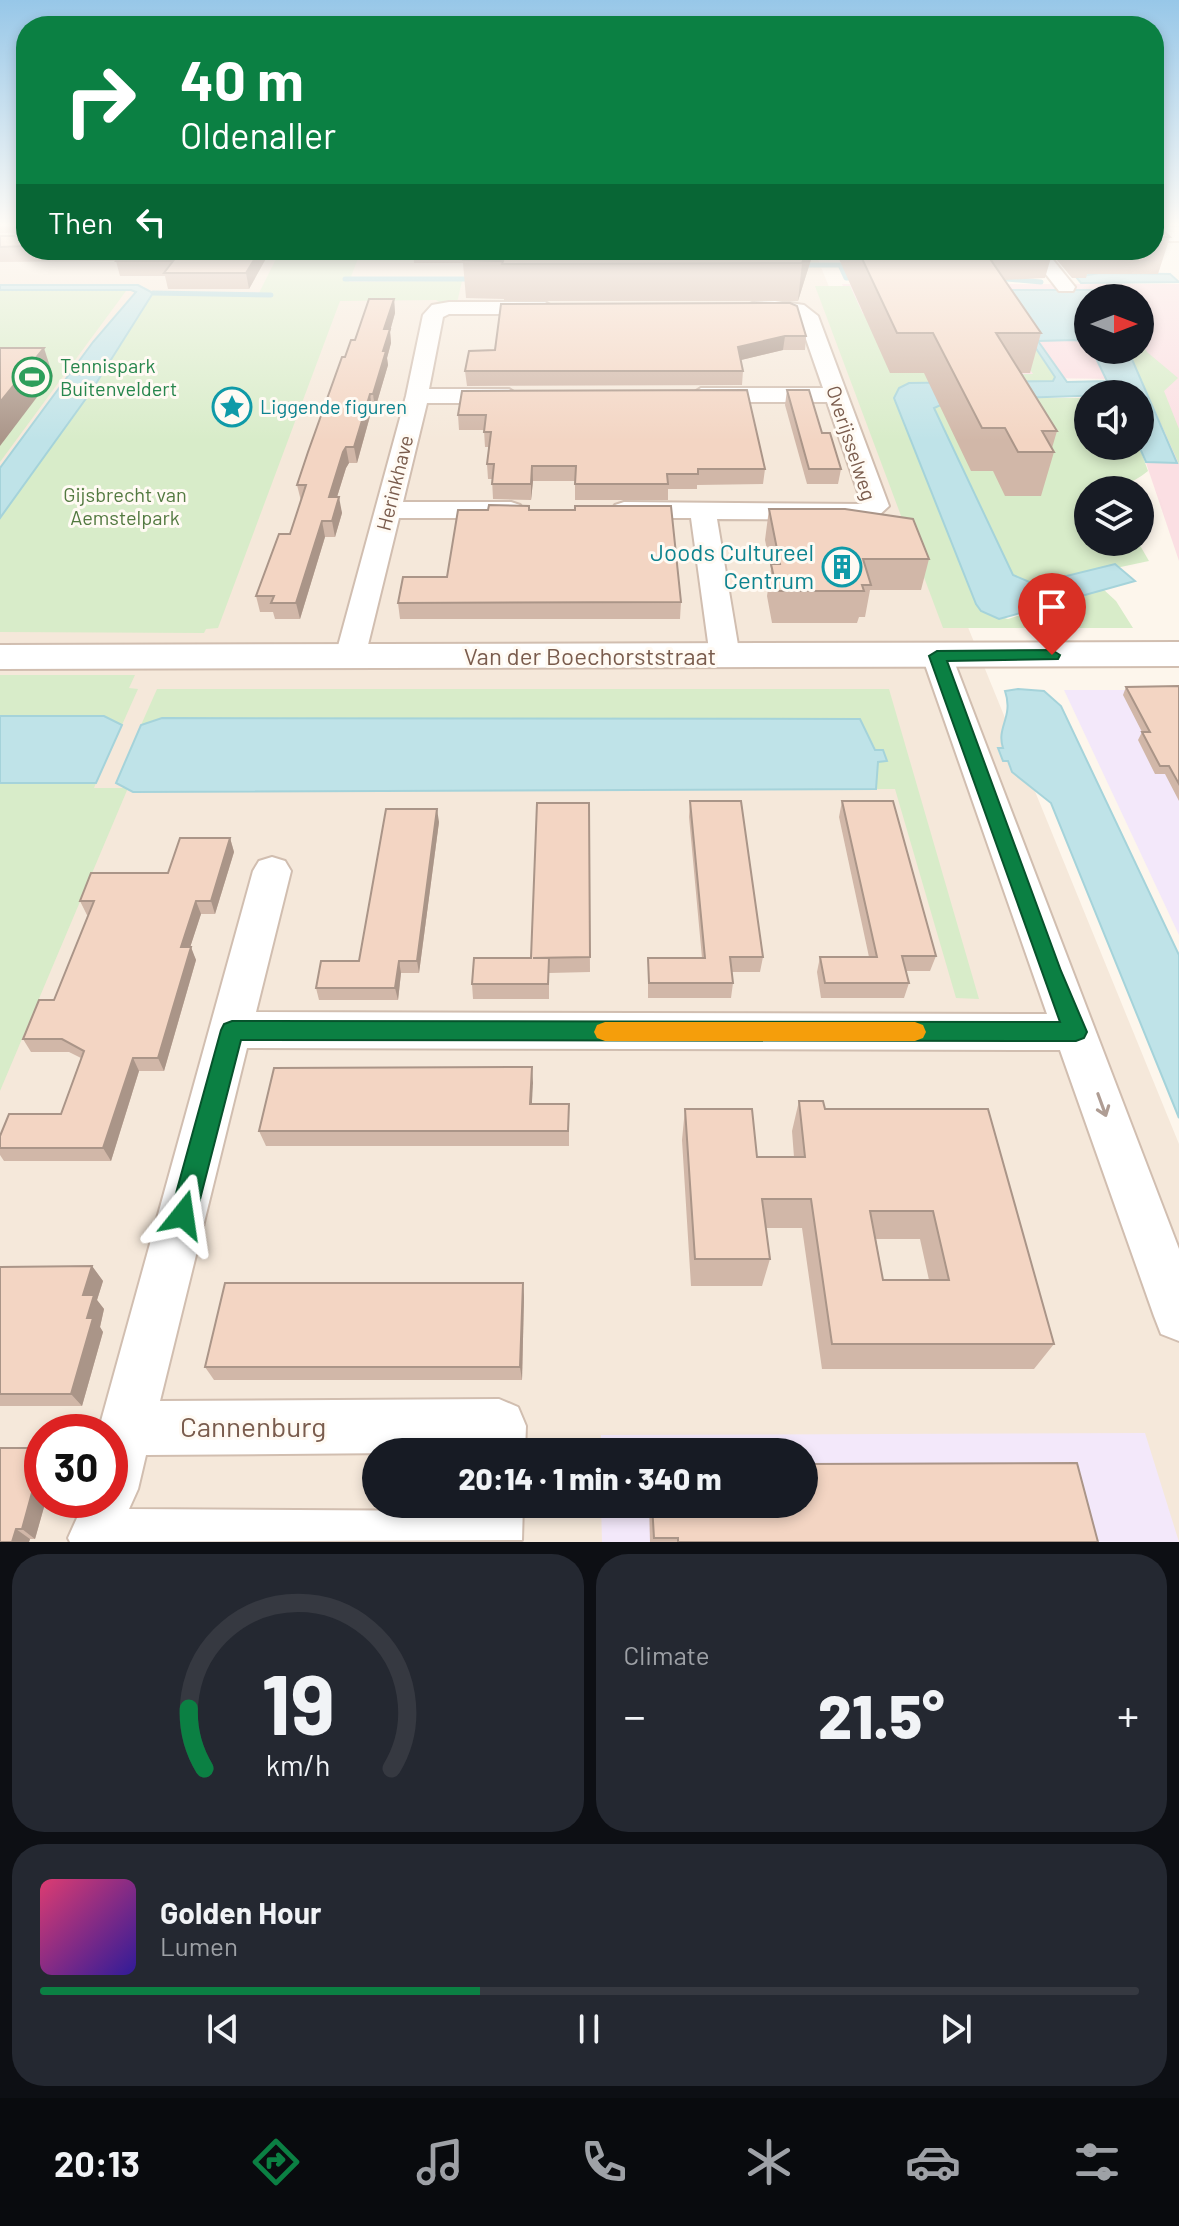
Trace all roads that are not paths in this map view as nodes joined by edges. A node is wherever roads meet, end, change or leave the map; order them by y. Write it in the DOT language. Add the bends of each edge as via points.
graph roads {
  1 [pos="568,308"];
  2 [pos="742,308"];
  3 [pos="681,395"];
  4 [pos="836,395"];
  5 [pos="417,396"];
  6 [pos="526,396"];
  7 [pos="388,510"];
  8 [pos="530,510"];
  9 [pos="593,510"];
  10 [pos="703,510"];
  11 [pos="1179,654"];
  12 [pos="937,656"];
  13 [pos="0,657"];
  14 [pos="350,657"];
  15 [pos="725,657"];
  16 [pos="272,871"];
  17 [pos="232,1030"];
  18 [pos="1076,1032"];
  19 [pos="1179,1316"];
  20 [pos="128,1420"];
  21 [pos="128,1428"];
  22 [pos="498,1438"];
  23 [pos="120,1518"];
  24 [pos="494,1518"];
  1 -- 5 [label="street, Herinkhave" via="439,309 433,315"];
  2 -- 4 [label="street, Overijsselweg" via="803,311"];
  3 -- 4 [label="street"];
  4 -- 10 [label="street, Overijsselweg" via="876,506 867,512"];
  5 -- 6 [label="street"];
  5 -- 7 [label="street, Herinkhave"];
  7 -- 8 [label="street"];
  7 -- 14 [label="street, Herinkhave"];
  9 -- 10 [label="street"];
  10 -- 15 [label="street"];
  11 -- 12 [label="street, Van der Boechorststraat"];
  12 -- 15 [label="street, Van der Boechorststraat"];
  12 -- 18 [label="street"];
  13 -- 14 [label="street, Van der Boechorststraat"];
  14 -- 15 [label="street, Van der Boechorststraat"];
  16 -- 17 [label="street"];
  17 -- 18 [label="street"];
  17 -- 20 [label="street"];
  18 -- 19 [label="street, one-way"];
  21 -- 22 [label="street, Cannenburg" via="499,1426"];
  23 -- 24 [label="street" via="493,1540"];
}
